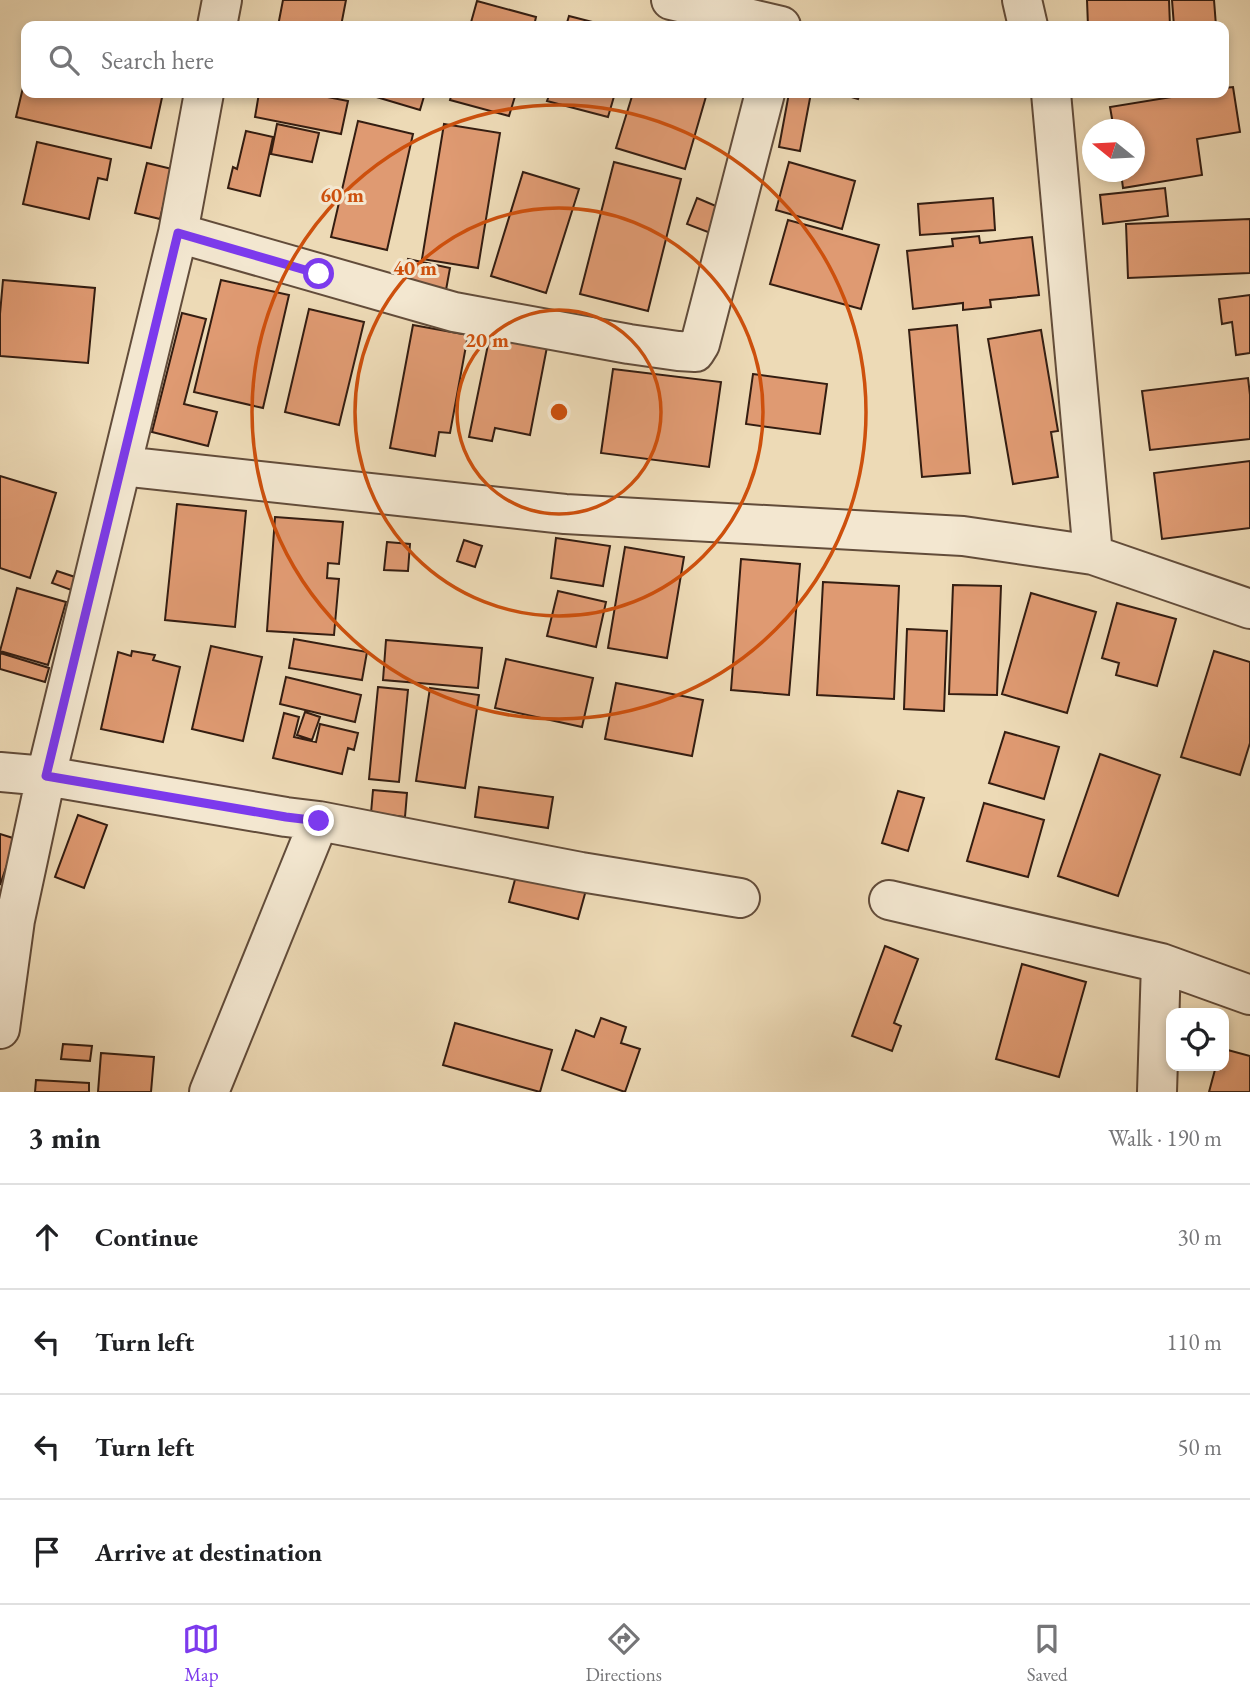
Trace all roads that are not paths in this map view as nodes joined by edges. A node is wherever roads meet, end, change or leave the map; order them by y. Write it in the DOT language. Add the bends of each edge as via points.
graph roads {
  1 [pos="222,0"];
  2 [pos="671,0"];
  3 [pos="1022,0"];
  4 [pos="218,21"];
  5 [pos="760,21"];
  6 [pos="1027,21"];
  7 [pos="204,98"];
  8 [pos="764,98"];
  9 [pos="1051,98"];
  10 [pos="178,233"];
  11 [pos="122,466"];
  12 [pos="1093,555"];
  13 [pos="1250,610"];
  14 [pos="0,772"];
  15 [pos="46,776"];
  16 [pos="319,821"];
  17 [pos="740,898"];
  18 [pos="889,900"];
  19 [pos="1161,963"];
  20 [pos="1250,995"];
  21 [pos="0,1029"];
  22 [pos="209,1092"];
  23 [pos="1157,1092"];
  1 -- 4 [label="street"];
  2 -- 5 [label="street"];
  3 -- 6 [label="street"];
  7 -- 10 [label="street"];
  8 -- 10 [label="street" via="695,352 454,312"];
  9 -- 12 [label="street"];
  10 -- 11 [label="street"];
  11 -- 12 [label="street" via="565,514 962,536"];
  11 -- 15 [label="street"];
  12 -- 13 [label="street"];
  14 -- 15 [label="street"];
  15 -- 16 [label="street"];
  15 -- 21 [label="street" via="15,920"];
  16 -- 17 [label="street"];
  16 -- 22 [label="street"];
  18 -- 19 [label="street"];
  19 -- 20 [label="street"];
  19 -- 23 [label="street"];
}
